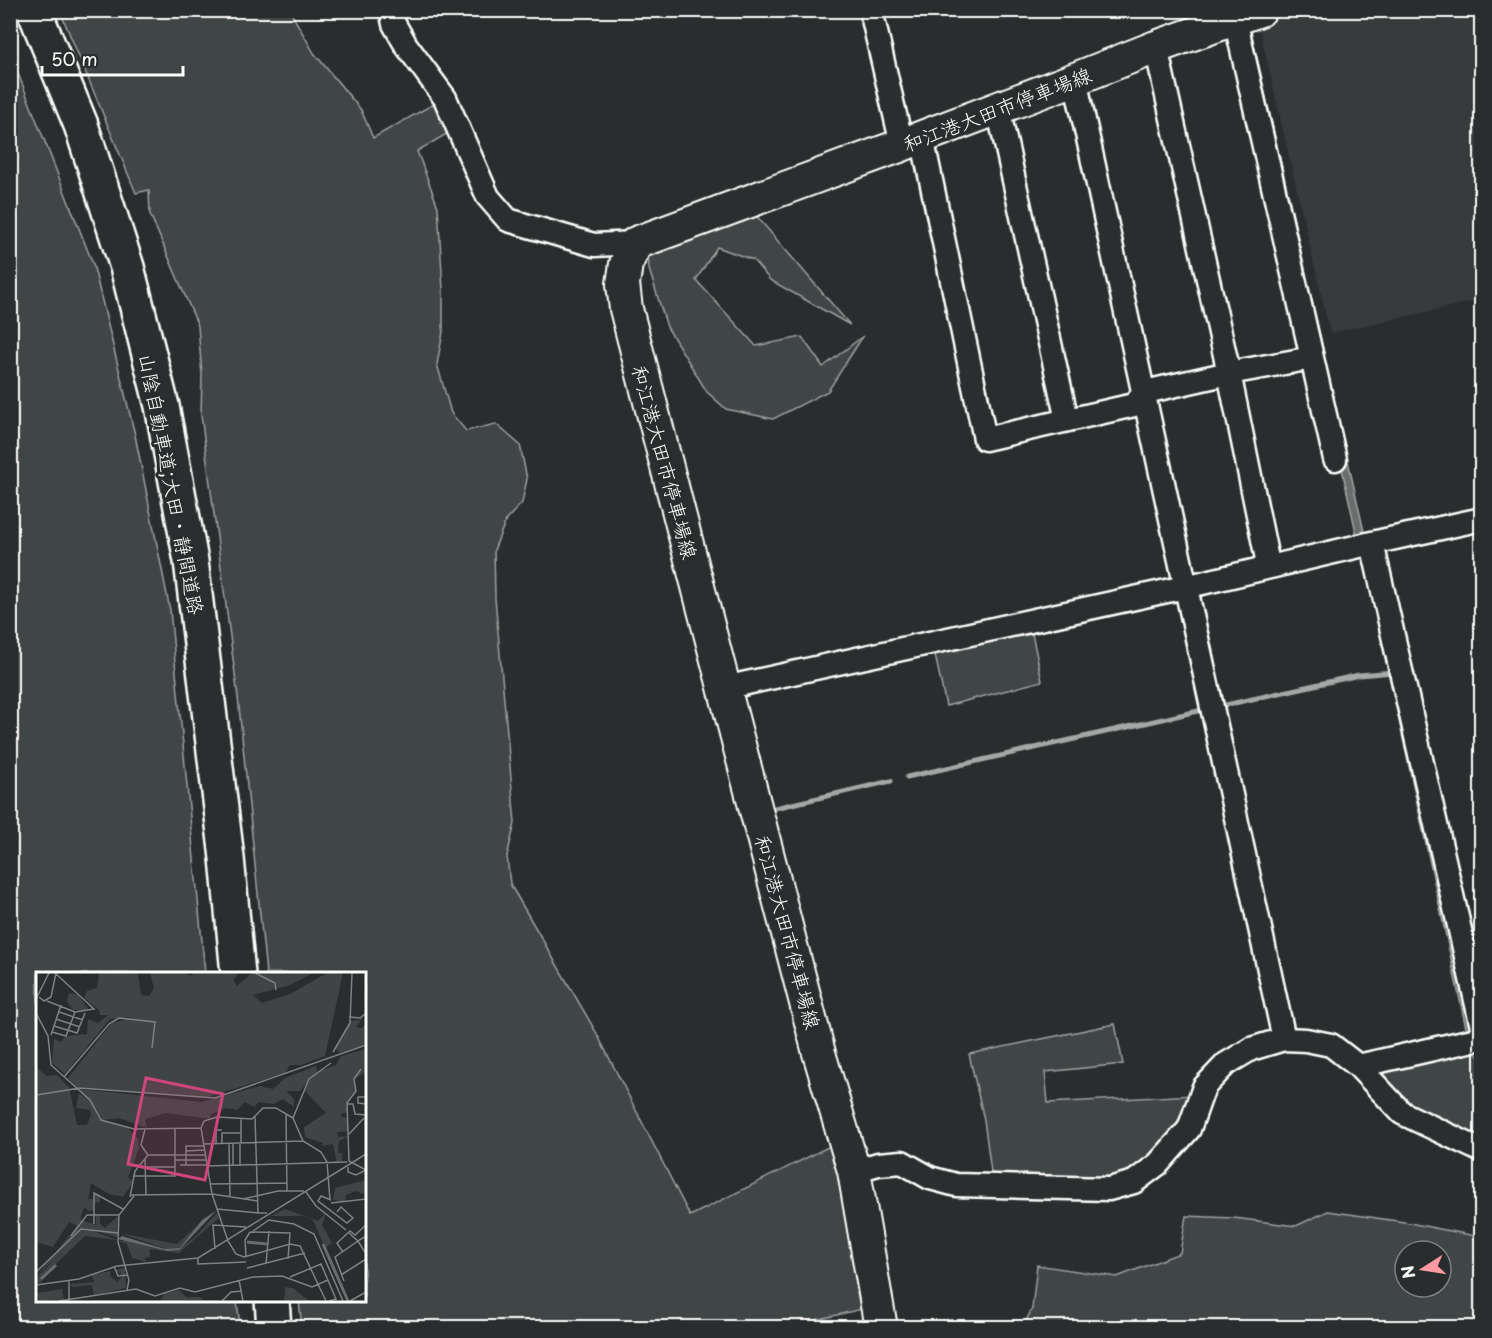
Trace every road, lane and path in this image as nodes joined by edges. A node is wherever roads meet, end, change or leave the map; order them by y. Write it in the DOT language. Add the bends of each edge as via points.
graph roads {
  1 [pos="34,10"];
  2 [pos="391,10"];
  3 [pos="871,10"];
  4 [pos="1249,14"];
  5 [pos="1156,47"];
  6 [pos="1075,79"];
  7 [pos="998,108"];
  8 [pos="912,141"];
  9 [pos="636,243"];
  10 [pos="1312,358"];
  11 [pos="1229,373"];
  12 [pos="1145,392"];
  13 [pos="1066,420"];
  14 [pos="1335,459"];
  15 [pos="1482,519"];
  16 [pos="1372,543"];
  17 [pos="1267,559"];
  18 [pos="1185,587"];
  19 [pos="724,688"];
  20 [pos="238,972"];
  21 [pos="1482,1027"];
  22 [pos="1482,1038"];
  23 [pos="1284,1039"];
  24 [pos="1358,1066"];
  25 [pos="1482,1151"];
  26 [pos="854,1171"];
  27 [pos="272,1302"];
  28 [pos="274,1328"];
  29 [pos="880,1328"];
  1 -- 20 [label="highway, 山陰自動車道;大田・静間道路" via="81,125 127,267 162,406 191,561"];
  2 -- 9 [label="street" via="406,45 444,98 488,197 508,220 594,245"];
  3 -- 8 [label="street"];
  4 -- 5 [label="main road, 和江港大田市停車場線"];
  4 -- 10 [label="street"];
  5 -- 6 [label="main road, 和江港大田市停車場線"];
  5 -- 11 [label="street"];
  6 -- 7 [label="main road, 和江港大田市停車場線"];
  6 -- 12 [label="street"];
  7 -- 8 [label="main road, 和江港大田市停車場線"];
  7 -- 13 [label="street"];
  8 -- 9 [label="main road, 和江港大田市停車場線"];
  8 -- 13 [label="street" via="985,439"];
  9 -- 19 [label="main road, 和江港大田市停車場線" via="626,264 626,309"];
  10 -- 11 [label="street"];
  10 -- 14 [label="street"];
  11 -- 12 [label="street"];
  11 -- 17 [label="street"];
  12 -- 13 [label="street" via="1134,405"];
  12 -- 18 [label="street"];
  15 -- 16 [label="street"];
  16 -- 18 [label="street"];
  16 -- 21 [label="street"];
  18 -- 19 [label="street"];
  18 -- 23 [label="street"];
  19 -- 26 [label="main road, 和江港大田市停車場線" via="819,1053"];
  22 -- 24 [label="street"];
  23 -- 24 [label="street" via="1331,1045"];
  23 -- 26 [label="street" via="1251,1049 1226,1064 1204,1087 1189,1129 1158,1164 1134,1182 1109,1189 956,1185 930,1178 902,1162"];
  24 -- 25 [label="street" via="1402,1113"];
  26 -- 29 [label="main road, 和江港大田市停車場線"];
  27 -- 28 [label="highway"];
}
